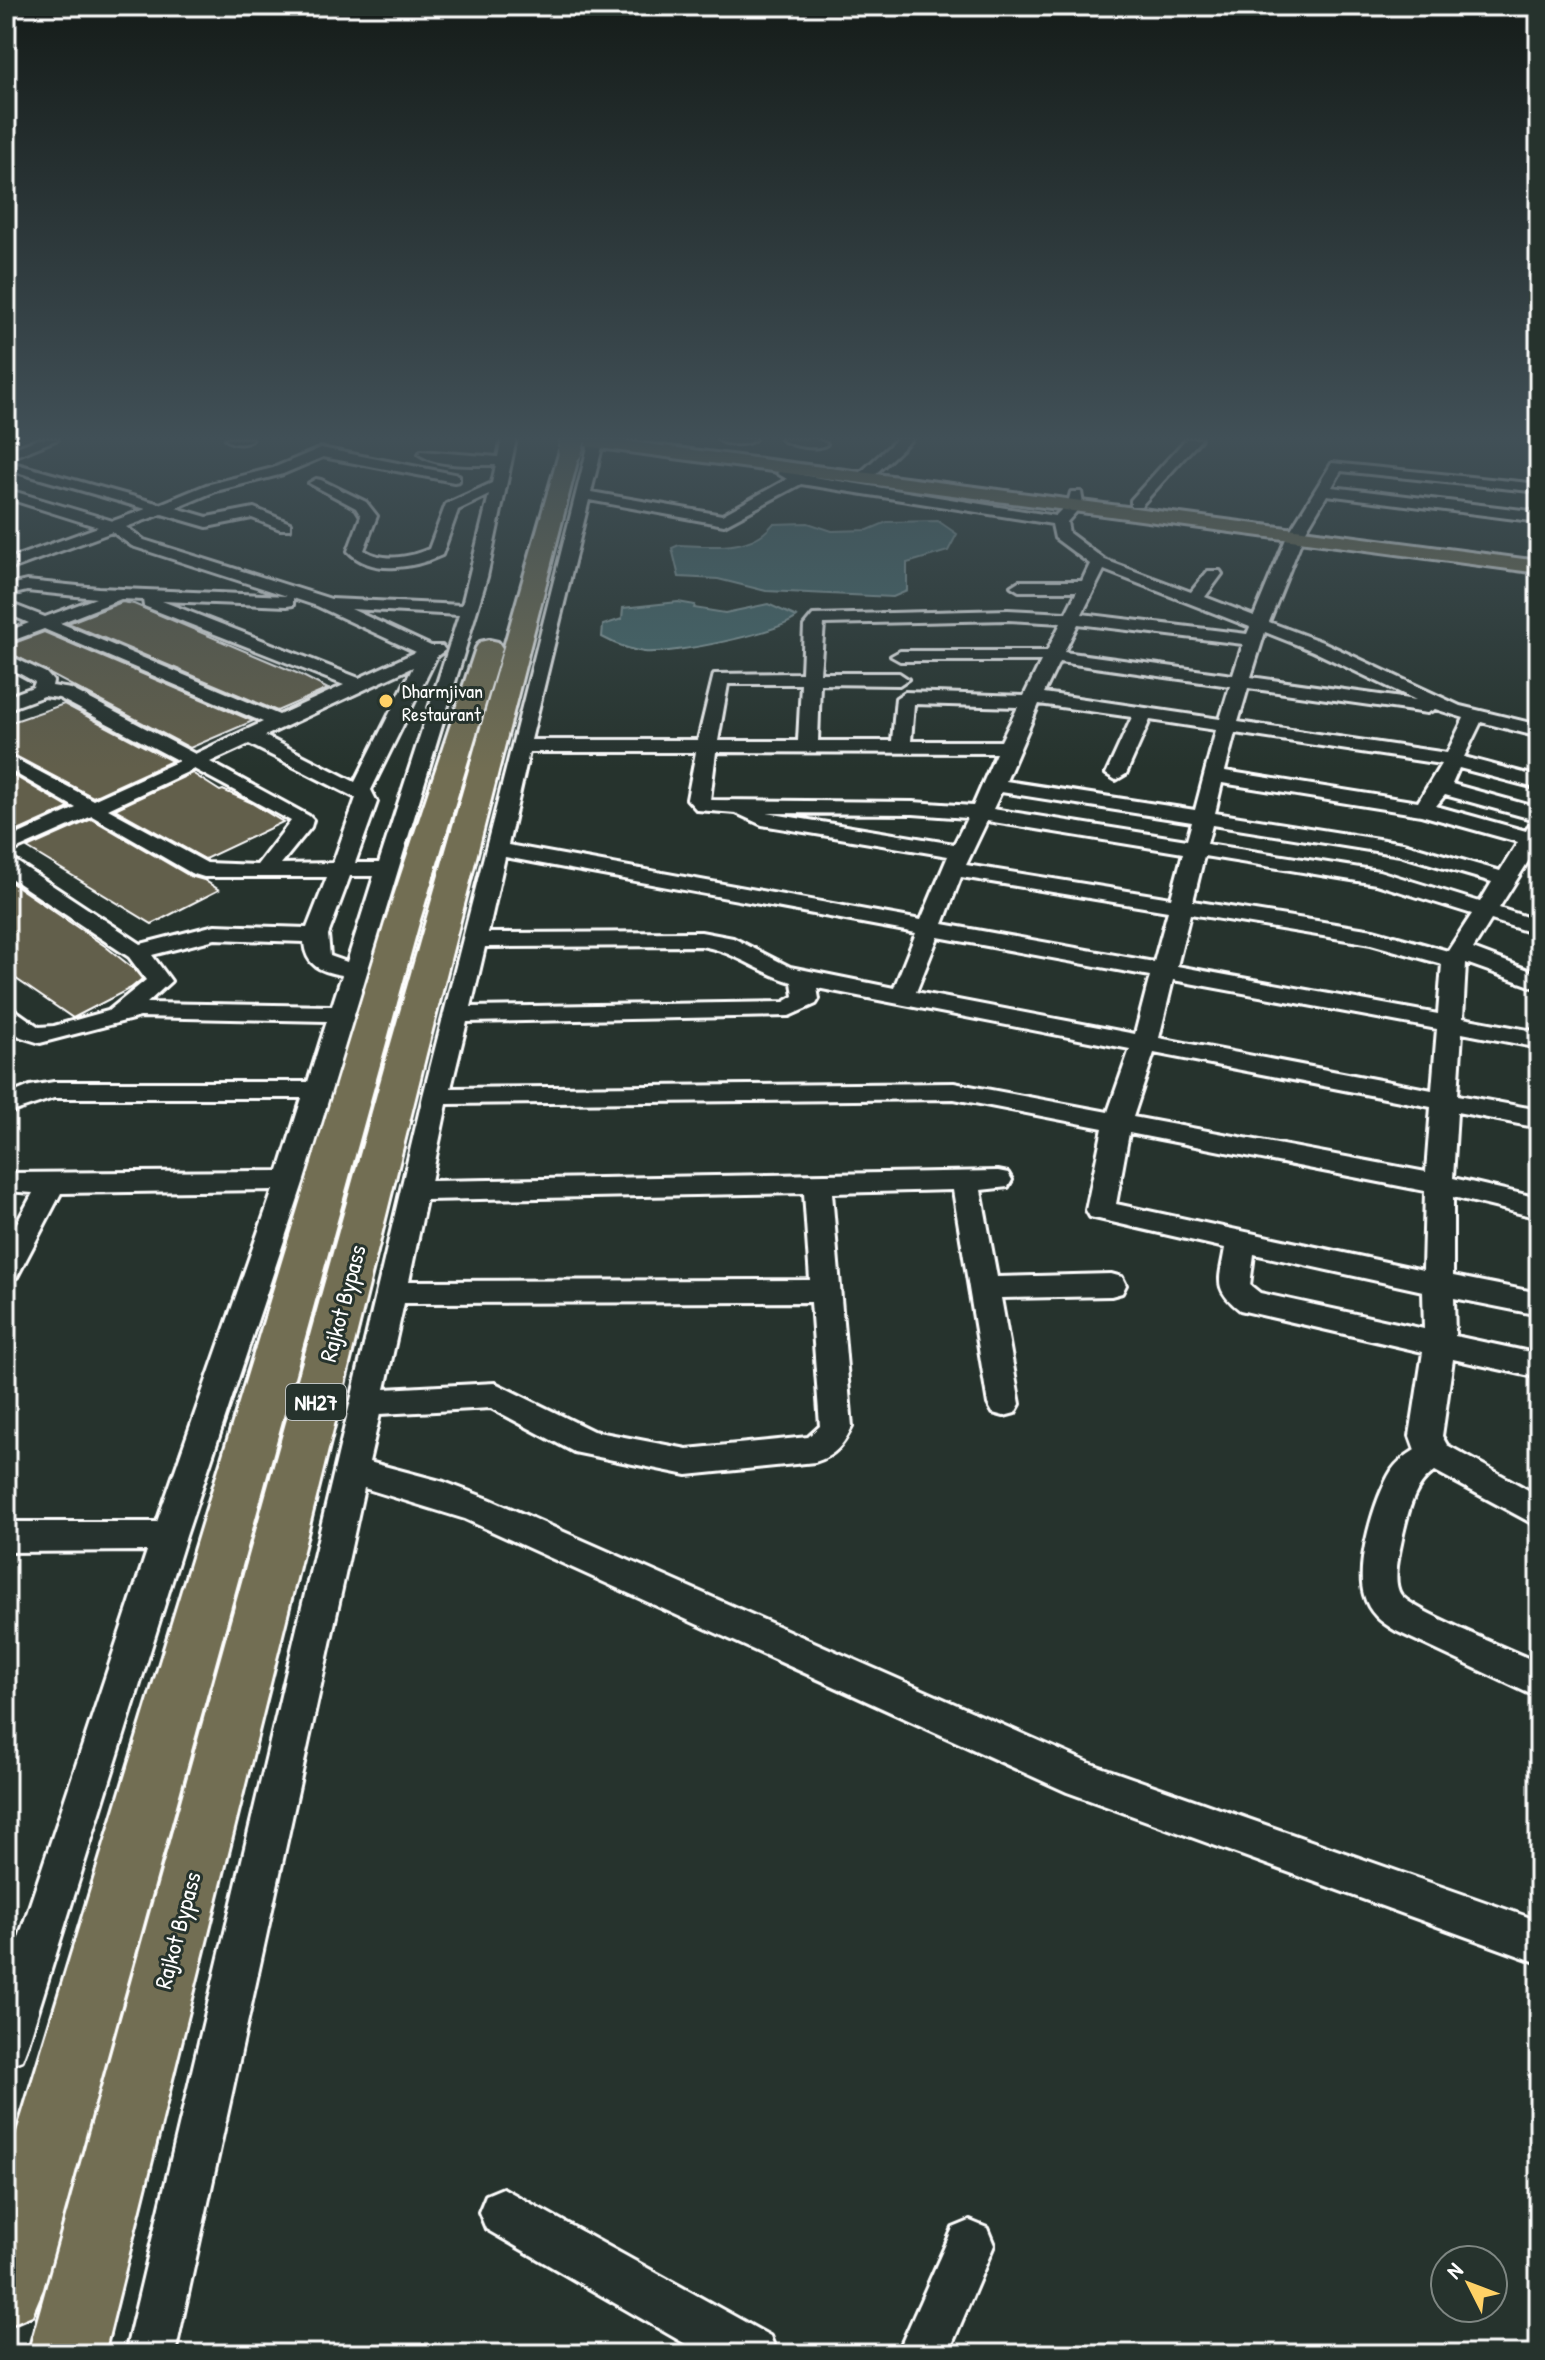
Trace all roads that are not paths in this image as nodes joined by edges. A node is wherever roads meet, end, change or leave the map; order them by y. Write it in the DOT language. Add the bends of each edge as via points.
graph roads {
  1 [pos="6,549"];
  2 [pos="54,549"];
  3 [pos="157,549"];
  4 [pos="357,549"];
  5 [pos="437,549"];
  6 [pos="496,549"];
  7 [pos="525,549"];
  8 [pos="533,549"];
  9 [pos="571,549"];
  10 [pos="1079,549"];
  11 [pos="1290,549"];
  12 [pos="1426,549"];
  13 [pos="1478,549"];
  14 [pos="1539,556"];
  15 [pos="29,558"];
  16 [pos="1099,563"];
  17 [pos="6,566"];
  18 [pos="1539,567"];
  19 [pos="1214,574"];
  20 [pos="1019,586"];
  21 [pos="1088,586"];
  22 [pos="8,588"];
  23 [pos="126,594"];
  24 [pos="1194,600"];
  25 [pos="323,602"];
  26 [pos="6,607"];
  27 [pos="468,610"];
  28 [pos="898,616"];
  29 [pos="1073,618"];
  30 [pos="45,624"];
  31 [pos="1256,632"];
  32 [pos="6,638"];
  33 [pos="458,640"];
  34 [pos="430,652"];
  35 [pos="900,656"];
  36 [pos="1055,656"];
  37 [pos="6,659"];
  38 [pos="812,677"];
  39 [pos="899,679"];
  40 [pos="1242,681"];
  41 [pos="357,684"];
  42 [pos="42,690"];
  43 [pos="905,698"];
  44 [pos="1032,699"];
  45 [pos="6,704"];
  46 [pos="1465,713"];
  47 [pos="1143,714"];
  48 [pos="277,721"];
  49 [pos="1227,726"];
  50 [pos="430,728"];
  51 [pos="391,730"];
  52 [pos="1539,731"];
  53 [pos="247,735"];
  54 [pos="901,745"];
  55 [pos="520,746"];
  56 [pos="808,746"];
  57 [pos="706,747"];
  58 [pos="1008,747"];
  59 [pos="6,760"];
  60 [pos="194,760"];
  61 [pos="1452,760"];
  62 [pos="1116,774"];
  63 [pos="1217,776"];
  64 [pos="1539,783"];
  65 [pos="994,785"];
  66 [pos="1440,787"];
  67 [pos="361,790"];
  68 [pos="740,807"];
  69 [pos="91,808"];
  70 [pos="1423,809"];
  71 [pos="978,813"];
  72 [pos="1539,815"];
  73 [pos="1203,820"];
  74 [pos="1534,833"];
  75 [pos="6,848"];
  76 [pos="496,849"];
  77 [pos="1195,849"];
  78 [pos="957,861"];
  79 [pos="6,865"];
  80 [pos="386,869"];
  81 [pos="341,870"];
  82 [pos="1520,871"];
  83 [pos="263,872"];
  84 [pos="1180,906"];
  85 [pos="1486,910"];
  86 [pos="1539,928"];
  87 [pos="930,929"];
  88 [pos="316,935"];
  89 [pos="477,940"];
  90 [pos="137,952"];
  91 [pos="1457,956"];
  92 [pos="354,970"];
  93 [pos="1162,970"];
  94 [pos="803,978"];
  95 [pos="1539,982"];
  96 [pos="902,998"];
  97 [pos="119,1013"];
  98 [pos="340,1014"];
  99 [pos="6,1015"];
  100 [pos="458,1015"];
  101 [pos="1452,1026"];
  102 [pos="1539,1040"];
  103 [pos="1145,1043"];
  104 [pos="317,1090"];
  105 [pos="436,1096"];
  106 [pos="1444,1101"];
  107 [pos="6,1106"];
  108 [pos="1539,1119"];
  109 [pos="1118,1122"];
  110 [pos="290,1180"];
  111 [pos="965,1180"];
  112 [pos="998,1180"];
  113 [pos="6,1182"];
  114 [pos="817,1183"];
  115 [pos="52,1184"];
  116 [pos="1439,1184"];
  117 [pos="415,1191"];
  118 [pos="1539,1208"];
  119 [pos="15,1236"];
  120 [pos="1241,1240"];
  121 [pos="6,1270"];
  122 [pos="1438,1284"];
  123 [pos="1111,1285"];
  124 [pos="984,1288"];
  125 [pos="826,1291"];
  126 [pos="393,1292"];
  127 [pos="1539,1304"];
  128 [pos="1440,1344"];
  129 [pos="1539,1366"];
  130 [pos="368,1402"];
  131 [pos="1004,1404"];
  132 [pos="1434,1454"];
  133 [pos="352,1471"];
  134 [pos="1539,1513"];
  135 [pos="169,1536"];
  136 [pos="6,1537"];
  137 [pos="1539,1681"];
  138 [pos="1539,1942"];
  139 [pos="10,2017"];
  140 [pos="503,2212"];
  141 [pos="970,2245"];
  142 [pos="6,2289"];
  143 [pos="66,2354"];
  144 [pos="150,2354"];
  145 [pos="752,2354"];
  146 [pos="922,2354"];
  1 -- 15 [label="street"];
  2 -- 15 [label="street"];
  3 -- 25 [label="street"];
  4 -- 5 [label="street" via="364,559 375,561 416,559"];
  6 -- 27 [label="street"];
  7 -- 142 [label="highway, Rajkot Bypass / NH27" via="402,923"];
  8 -- 143 [label="highway, Rajkot Bypass / NH27" via="403,1070"];
  9 -- 55 [label="street"];
  10 -- 16 [label="street"];
  11 -- 31 [label="street"];
  12 -- 18 [label="main road"];
  13 -- 14 [label="main road"];
  15 -- 17 [label="street"];
  15 -- 23 [label="street"];
  16 -- 21 [label="street"];
  16 -- 24 [label="street"];
  19 -- 24 [label="street"];
  20 -- 21 [label="street"];
  21 -- 29 [label="street"];
  22 -- 23 [label="street"];
  23 -- 25 [label="street"];
  23 -- 30 [label="street"];
  23 -- 41 [label="street"];
  24 -- 31 [label="street"];
  25 -- 27 [label="street"];
  25 -- 34 [label="street"];
  26 -- 30 [label="street"];
  27 -- 33 [label="street"];
  28 -- 29 [label="street" via="973,609"];
  28 -- 35 [label="street"];
  28 -- 38 [label="street" via="814,622"];
  29 -- 31 [label="street"];
  29 -- 36 [label="street"];
  30 -- 32 [label="street"];
  30 -- 48 [label="street"];
  31 -- 40 [label="street"];
  31 -- 46 [label="street" via="1331,653"];
  33 -- 34 [label="street"];
  33 -- 50 [label="street"];
  34 -- 41 [label="street"];
  34 -- 51 [label="street"];
  35 -- 36 [label="street"];
  35 -- 39 [label="street"];
  36 -- 40 [label="street"];
  36 -- 44 [label="street"];
  37 -- 42 [label="street" via="40,677"];
  38 -- 39 [label="street"];
  38 -- 56 [label="street"];
  38 -- 57 [label="street" via="720,678"];
  39 -- 43 [label="street"];
  40 -- 46 [label="street"];
  40 -- 49 [label="street"];
  41 -- 48 [label="street"];
  42 -- 45 [label="street"];
  42 -- 60 [label="street" via="64,693"];
  43 -- 44 [label="street"];
  43 -- 54 [label="street"];
  44 -- 47 [label="street"];
  44 -- 58 [label="street"];
  46 -- 52 [label="street"];
  46 -- 61 [label="street"];
  47 -- 49 [label="street"];
  47 -- 62 [label="street"];
  48 -- 53 [label="street"];
  49 -- 61 [label="street"];
  49 -- 63 [label="street"];
  50 -- 51 [label="street"];
  50 -- 80 [label="street"];
  51 -- 67 [label="street"];
  53 -- 60 [label="street"];
  53 -- 67 [label="street"];
  54 -- 56 [label="street"];
  54 -- 58 [label="street"];
  55 -- 57 [label="street"];
  55 -- 76 [label="street"];
  56 -- 57 [label="street"];
  57 -- 68 [label="street" via="699,803"];
  58 -- 65 [label="street"];
  59 -- 69 [label="street"];
  60 -- 69 [label="street"];
  60 -- 83 [label="street" via="302,820"];
  61 -- 64 [label="street"];
  61 -- 66 [label="street"];
  63 -- 70 [label="street"];
  63 -- 73 [label="street"];
  65 -- 71 [label="street"];
  65 -- 73 [label="street"];
  66 -- 70 [label="street"];
  66 -- 72 [label="street"];
  67 -- 81 [label="street" via="367,802"];
  68 -- 71 [label="street"];
  68 -- 78 [label="street" via="762,819"];
  69 -- 75 [label="street"];
  69 -- 83 [label="street" via="199,868"];
  70 -- 74 [label="street"];
  71 -- 77 [label="street"];
  71 -- 78 [label="street"];
  73 -- 77 [label="street"];
  73 -- 82 [label="street"];
  74 -- 82 [label="street"];
  76 -- 87 [label="street"];
  76 -- 89 [label="street"];
  77 -- 84 [label="street"];
  77 -- 85 [label="street" via="1394,881"];
  78 -- 84 [label="street"];
  78 -- 87 [label="street"];
  79 -- 90 [label="street"];
  80 -- 81 [label="street"];
  80 -- 92 [label="street"];
  81 -- 83 [label="street"];
  81 -- 88 [label="street"];
  82 -- 85 [label="street"];
  84 -- 91 [label="street"];
  84 -- 93 [label="street"];
  85 -- 86 [label="street"];
  85 -- 91 [label="street"];
  87 -- 93 [label="street"];
  87 -- 96 [label="street"];
  88 -- 90 [label="street" via="215,932"];
  88 -- 92 [label="street" via="319,960"];
  89 -- 94 [label="street" via="701,939 725,943"];
  89 -- 100 [label="street"];
  90 -- 97 [label="street" via="159,981"];
  91 -- 95 [label="street"];
  91 -- 101 [label="street"];
  92 -- 98 [label="street"];
  93 -- 101 [label="street"];
  93 -- 103 [label="street"];
  94 -- 96 [label="street"];
  94 -- 100 [label="street" via="807,999 789,1009"];
  96 -- 103 [label="street"];
  97 -- 98 [label="street"];
  97 -- 99 [label="street" via="40,1035"];
  98 -- 104 [label="street"];
  100 -- 105 [label="street"];
  101 -- 102 [label="street"];
  101 -- 106 [label="street"];
  103 -- 106 [label="street"];
  103 -- 109 [label="street"];
  104 -- 107 [label="street" via="54,1090"];
  104 -- 110 [label="street"];
  105 -- 109 [label="street" via="954,1091"];
  105 -- 117 [label="street"];
  106 -- 108 [label="street"];
  106 -- 116 [label="street"];
  109 -- 116 [label="street"];
  109 -- 120 [label="street" via="1100,1210"];
  110 -- 115 [label="street"];
  110 -- 135 [label="street"];
  111 -- 112 [label="street"];
  111 -- 114 [label="street"];
  111 -- 124 [label="street"];
  113 -- 115 [label="street"];
  114 -- 117 [label="street"];
  114 -- 125 [label="street"];
  115 -- 119 [label="street"];
  116 -- 118 [label="street"];
  116 -- 122 [label="street"];
  117 -- 126 [label="street"];
  119 -- 121 [label="street"];
  120 -- 122 [label="street"];
  120 -- 128 [label="street" via="1234,1289 1240,1297"];
  122 -- 127 [label="street"];
  122 -- 128 [label="street"];
  123 -- 124 [label="street"];
  124 -- 131 [label="street"];
  125 -- 126 [label="street"];
  125 -- 130 [label="street" via="836,1427 815,1449 669,1461 586,1443 495,1395"];
  126 -- 130 [label="street"];
  128 -- 129 [label="street"];
  128 -- 132 [label="street" via="1426,1436"];
  130 -- 133 [label="street"];
  132 -- 134 [label="street"];
  132 -- 137 [label="street" via="1406,1476 1397,1494 1378,1581 1383,1599 1409,1620"];
  133 -- 138 [label="street" via="477,1509 1081,1779"];
  133 -- 144 [label="street"];
  135 -- 136 [label="street"];
  135 -- 139 [label="street"];
  140 -- 145 [label="street"];
  141 -- 146 [label="street"];
}
